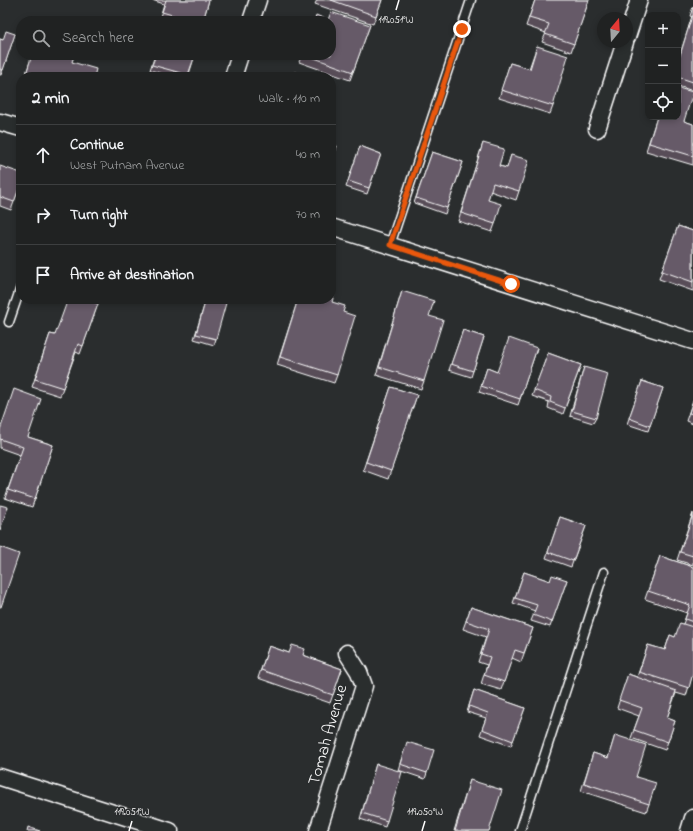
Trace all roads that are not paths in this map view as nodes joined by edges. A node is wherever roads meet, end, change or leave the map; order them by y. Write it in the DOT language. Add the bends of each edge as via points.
graph roads {
  1 [pos="258,0"];
  2 [pos="471,0"];
  3 [pos="639,0"];
  4 [pos="253,16"];
  5 [pos="633,18"];
  6 [pos="623,48"];
  7 [pos="238,60"];
  8 [pos="235,72"];
  9 [pos="0,122"];
  10 [pos="16,127"];
  11 [pos="597,129"];
  12 [pos="336,229"];
  13 [pos="390,245"];
  14 [pos="16,302"];
  15 [pos="9,322"];
  16 [pos="693,341"];
  17 [pos="604,572"];
  18 [pos="347,653"];
  19 [pos="0,777"];
  20 [pos="693,818"];
  21 [pos="170,831"];
  22 [pos="318,831"];
  23 [pos="520,831"];
  24 [pos="689,831"];
  1 -- 4 [label="street"];
  2 -- 13 [label="lane"];
  3 -- 5 [label="street"];
  6 -- 11 [label="street"];
  7 -- 8 [label="street"];
  9 -- 10 [label="street"];
  12 -- 13 [label="street"];
  13 -- 16 [label="street"];
  14 -- 15 [label="lane"];
  17 -- 23 [label="lane"];
  18 -- 22 [label="street, Tomah Avenue" via="364,686"];
  19 -- 21 [label="street"];
  20 -- 24 [label="street"];
}
